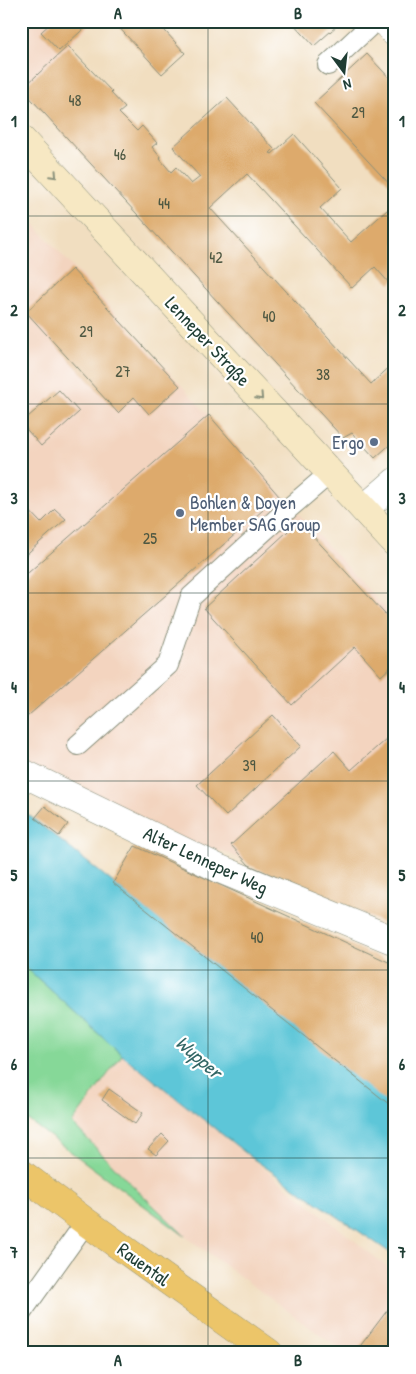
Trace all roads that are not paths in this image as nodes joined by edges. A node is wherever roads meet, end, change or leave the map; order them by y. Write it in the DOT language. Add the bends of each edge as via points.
graph roads {
  1 [pos="375,21"];
  2 [pos="384,21"];
  3 [pos="395,33"];
  4 [pos="328,65"];
  5 [pos="21,139"];
  6 [pos="330,473"];
  7 [pos="395,482"];
  8 [pos="364,510"];
  9 [pos="395,543"];
  10 [pos="78,745"];
  11 [pos="21,772"];
  12 [pos="395,941"];
  13 [pos="21,1173"];
  14 [pos="86,1222"];
  15 [pos="21,1313"];
  16 [pos="269,1353"];
  1 -- 4 [label="lane"];
  2 -- 3 [label="street"];
  5 -- 6 [label="main road, Lenneper Straße, one-way"];
  6 -- 8 [label="main road, Lenneper Straße"];
  6 -- 10 [label="lane" via="191,597 168,664"];
  7 -- 8 [label="street"];
  8 -- 9 [label="main road, Lenneper Straße"];
  11 -- 12 [label="street, Alter Lenneper Weg" via="220,869"];
  13 -- 14 [label="main road, Rauental"];
  14 -- 15 [label="lane"];
  14 -- 16 [label="main road, Rauental"];
}
